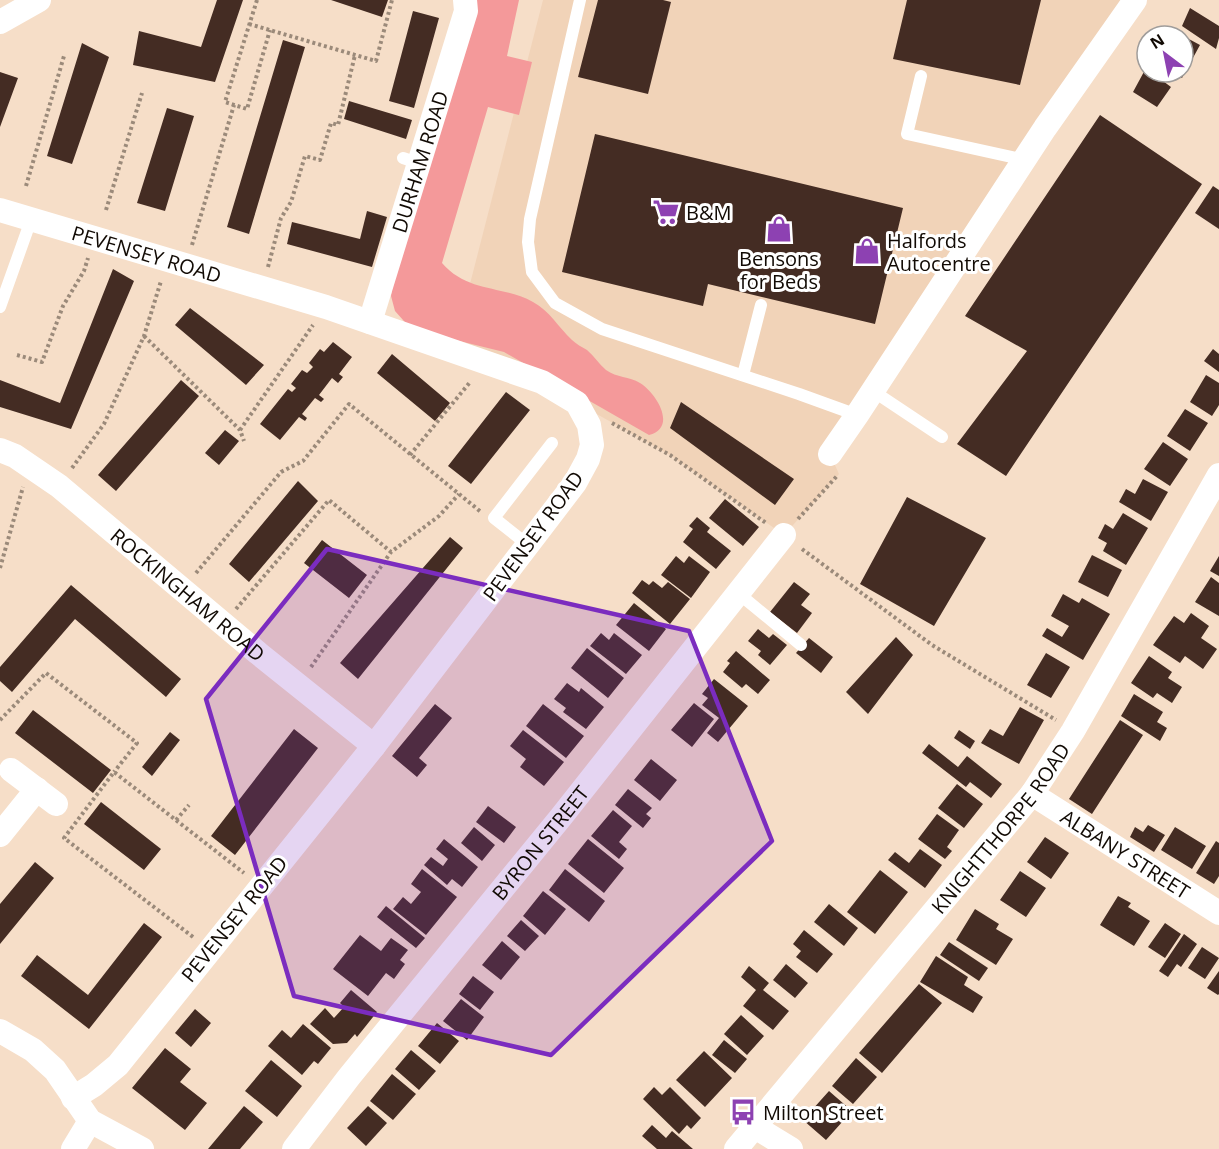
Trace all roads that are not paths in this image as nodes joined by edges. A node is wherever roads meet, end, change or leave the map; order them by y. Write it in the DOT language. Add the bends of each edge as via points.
graph roads {
  1 [pos="39,0"];
  2 [pos="465,0"];
  3 [pos="580,0"];
  4 [pos="1135,0"];
  5 [pos="0,22"];
  6 [pos="921,76"];
  7 [pos="1025,160"];
  8 [pos="0,210"];
  9 [pos="31,220"];
  10 [pos="761,305"];
  11 [pos="0,307"];
  12 [pos="370,322"];
  13 [pos="743,375"];
  14 [pos="873,391"];
  15 [pos="857,415"];
  16 [pos="942,437"];
  17 [pos="552,443"];
  18 [pos="0,450"];
  19 [pos="830,454"];
  20 [pos="1219,475"];
  21 [pos="1211,508"];
  22 [pos="784,535"];
  23 [pos="528,545"];
  24 [pos="738,593"];
  25 [pos="801,645"];
  26 [pos="374,746"];
  27 [pos="11,770"];
  28 [pos="1032,794"];
  29 [pos="0,835"];
  30 [pos="1219,913"];
  31 [pos="0,1031"];
  32 [pos="73,1098"];
  33 [pos="90,1121"];
  34 [pos="756,1127"];
  35 [pos="73,1149"];
  36 [pos="142,1149"];
  37 [pos="294,1149"];
  38 [pos="736,1149"];
  39 [pos="791,1149"];
  1 -- 5 [label="street"];
  2 -- 12 [label="street, DURHAM ROAD" via="466,11 410,161"];
  3 -- 13 [label="lane" via="530,219 532,272 555,303 602,328"];
  4 -- 7 [label="street"];
  6 -- 7 [label="lane" via="907,134"];
  7 -- 14 [label="street"];
  8 -- 9 [label="street, PEVENSEY ROAD"];
  9 -- 11 [label="lane"];
  9 -- 12 [label="street, PEVENSEY ROAD"];
  10 -- 13 [label="lane"];
  12 -- 23 [label="street, PEVENSEY ROAD" via="542,382 577,403 589,424 592,445 588,459 575,483"];
  13 -- 15 [label="lane"];
  14 -- 15 [label="street"];
  14 -- 16 [label="lane"];
  15 -- 19 [label="street"];
  17 -- 23 [label="lane" via="494,518"];
  18 -- 26 [label="street, ROCKINGHAM ROAD" via="59,486"];
  20 -- 21 [label="street, KNIGHTTHORPE ROAD"];
  21 -- 28 [label="street, KNIGHTTHORPE ROAD"];
  22 -- 24 [label="street, BYRON STREET"];
  23 -- 26 [label="street, PEVENSEY ROAD"];
  24 -- 25 [label="lane"];
  24 -- 37 [label="street, BYRON STREET"];
  26 -- 32 [label="street, PEVENSEY ROAD" via="118,1065"];
  27 -- 29 [label="street" via="47,796"];
  28 -- 30 [label="street, ALBANY STREET"];
  28 -- 34 [label="street, KNIGHTTHORPE ROAD"];
  31 -- 32 [label="street" via="33,1050 55,1070"];
  32 -- 33 [label="street"];
  33 -- 35 [label="street"];
  33 -- 36 [label="street"];
  34 -- 38 [label="street, KNIGHTTHORPE ROAD"];
  34 -- 39 [label="street"];
}
